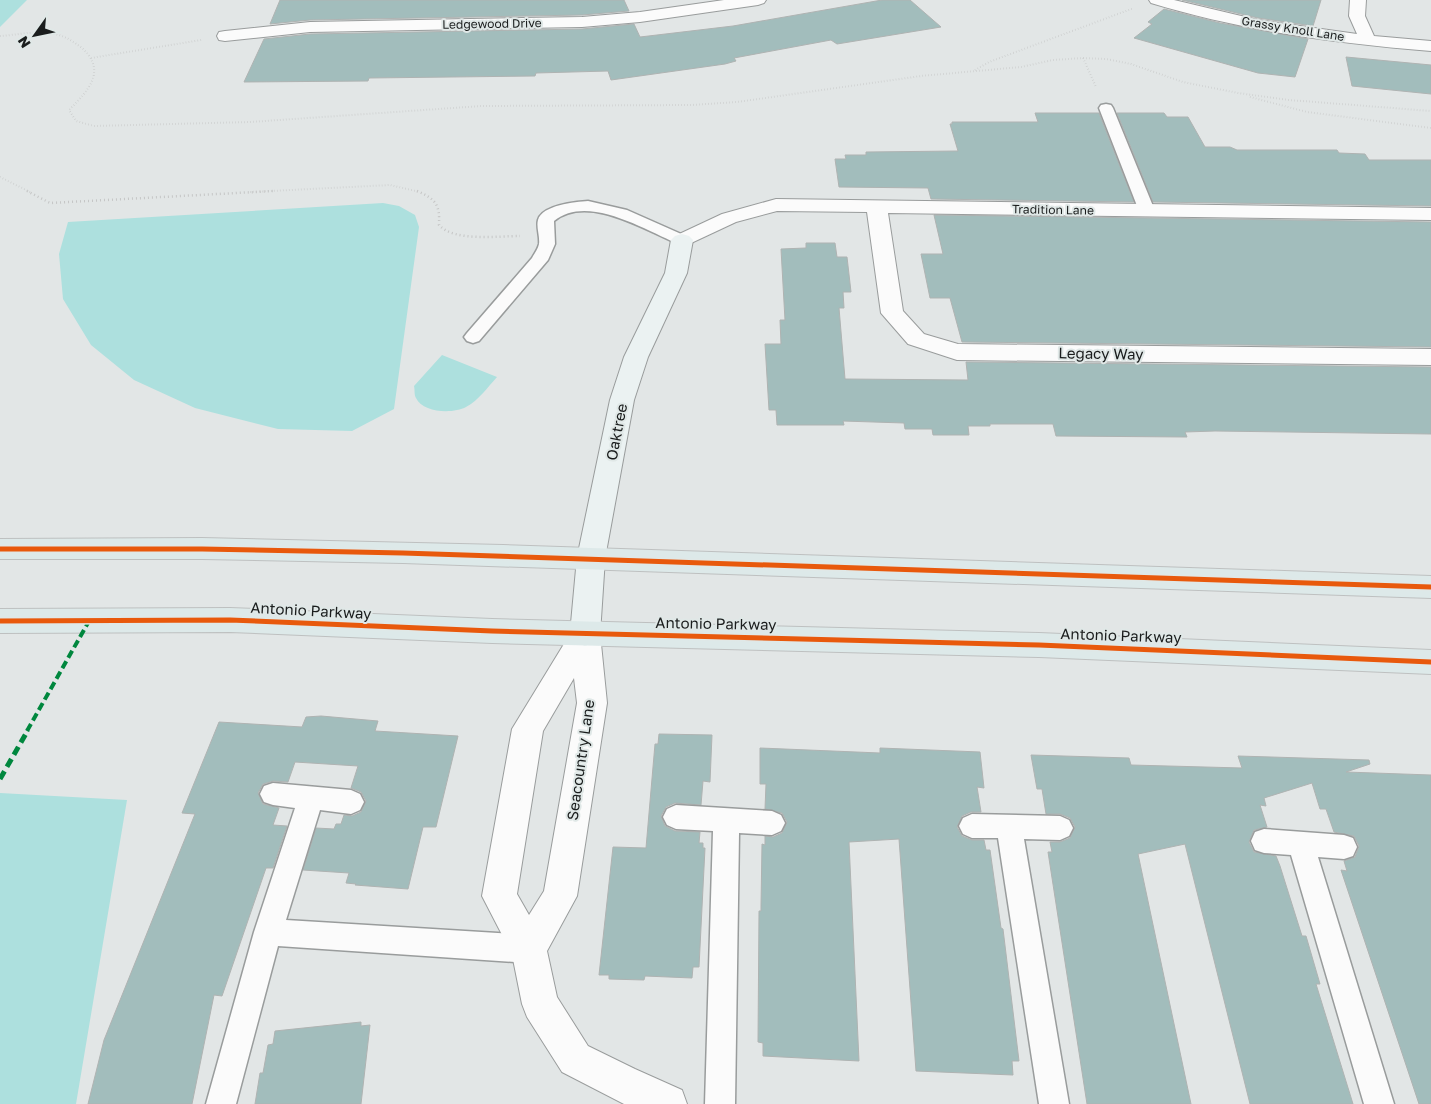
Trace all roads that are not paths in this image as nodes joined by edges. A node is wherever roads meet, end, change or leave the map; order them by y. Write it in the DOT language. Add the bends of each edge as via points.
graph roads {
  1 [pos="758,0"];
  2 [pos="1157,0"];
  3 [pos="1358,0"];
  4 [pos="225,36"];
  5 [pos="1366,40"];
  6 [pos="1431,46"];
  7 [pos="1106,108"];
  8 [pos="877,208"];
  9 [pos="1147,211"];
  10 [pos="1431,214"];
  11 [pos="682,240"];
  12 [pos="473,337"];
  13 [pos="1431,357"];
  14 [pos="0,549"];
  15 [pos="591,558"];
  16 [pos="1431,588"];
  17 [pos="0,621"];
  18 [pos="585,634"];
  19 [pos="1431,662"];
  20 [pos="273,794"];
  21 [pos="311,798"];
  22 [pos="351,802"];
  23 [pos="676,817"];
  24 [pos="726,820"];
  25 [pos="772,823"];
  26 [pos="972,826"];
  27 [pos="1009,827"];
  28 [pos="1060,828"];
  29 [pos="1264,841"];
  30 [pos="1301,844"];
  31 [pos="1344,847"];
  32 [pos="268,932"];
  33 [pos="529,949"];
  34 [pos="222,1104"];
  35 [pos="668,1104"];
  36 [pos="720,1104"];
  37 [pos="1054,1104"];
  38 [pos="1379,1104"];
  1 -- 4 [label="street, Ledgewood Drive" via="582,22 310,27"];
  2 -- 5 [label="street, Grassy Knoll Lane" via="1255,25"];
  3 -- 5 [label="street" via="1357,16"];
  5 -- 6 [label="street, Grassy Knoll Lane"];
  7 -- 9 [label="lane"];
  8 -- 9 [label="street, Tradition Lane"];
  8 -- 11 [label="street, Tradition Lane" via="776,205 729,218"];
  8 -- 13 [label="street, Legacy Way" via="892,313 916,339 958,352"];
  9 -- 10 [label="street, Tradition Lane"];
  11 -- 12 [label="lane" via="611,209 585,205 558,210 546,220 547,244 540,260"];
  11 -- 15 [label="street, Oaktree" via="676,273 636,356 622,400"];
  14 -- 15 [label="main road" via="300,549"];
  15 -- 16 [label="main road"];
  15 -- 18 [label="street, Oaktree"];
  17 -- 18 [label="main road, Antonio Parkway" via="230,620"];
  18 -- 19 [label="main road, Antonio Parkway" via="1039,645"];
  18 -- 33 [label="street, Seacountry Lane" via="592,703 560,896"];
  18 -- 33 [label="street" via="528,729 499,896"];
  20 -- 21 [label="lane"];
  21 -- 22 [label="lane"];
  21 -- 32 [label="lane"];
  23 -- 24 [label="lane"];
  24 -- 25 [label="lane"];
  24 -- 36 [label="lane"];
  26 -- 27 [label="lane"];
  27 -- 28 [label="lane"];
  27 -- 37 [label="lane"];
  29 -- 30 [label="lane"];
  30 -- 31 [label="lane"];
  30 -- 38 [label="lane"];
  32 -- 33 [label="lane"];
  32 -- 34 [label="lane"];
  33 -- 35 [label="street" via="540,1004 575,1059"];
}
